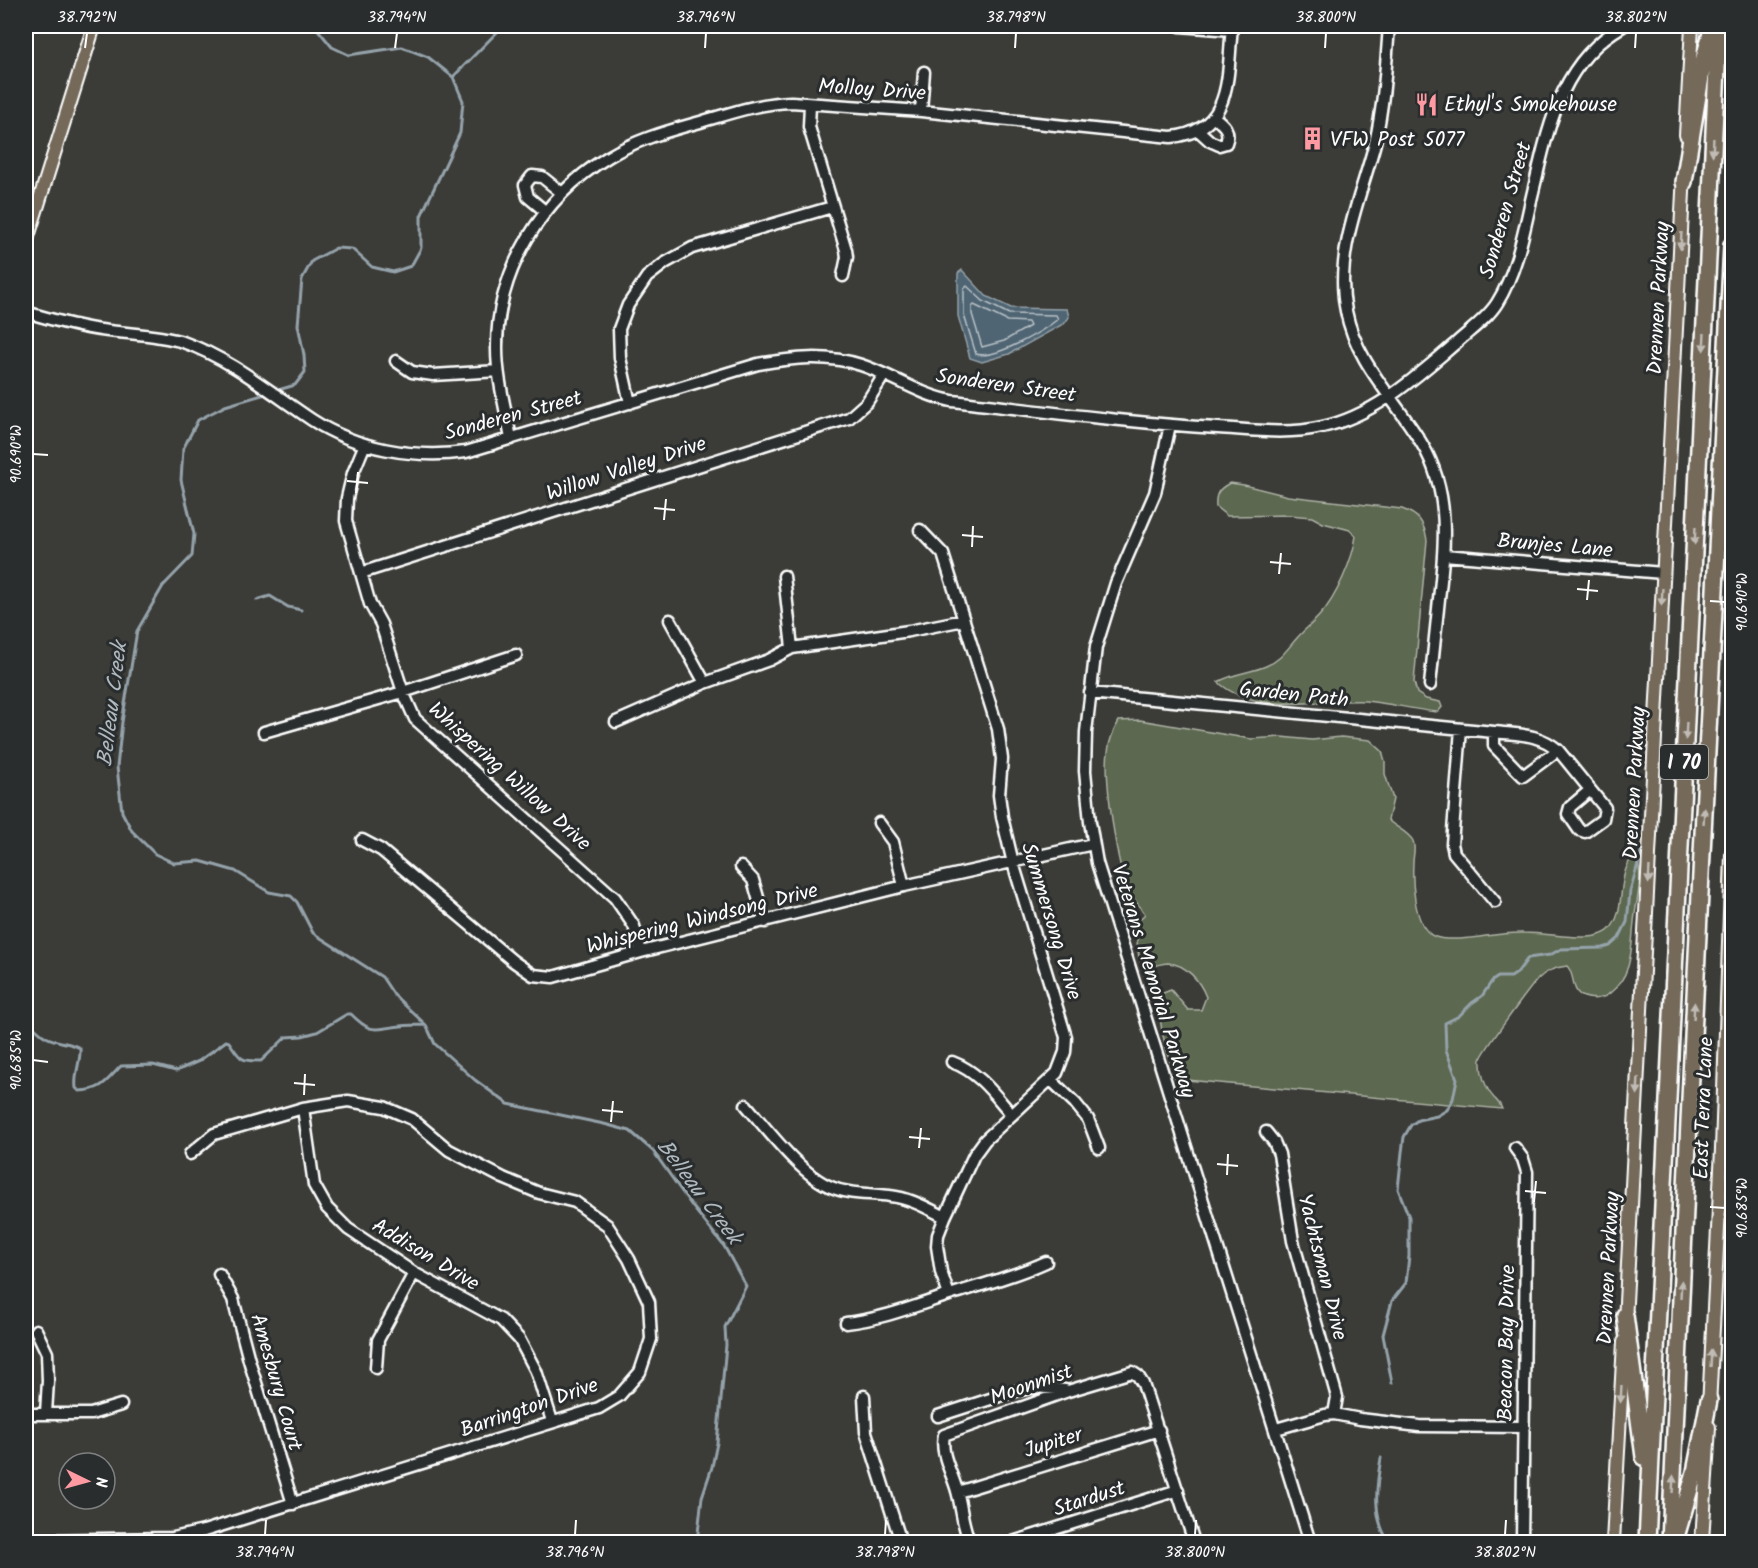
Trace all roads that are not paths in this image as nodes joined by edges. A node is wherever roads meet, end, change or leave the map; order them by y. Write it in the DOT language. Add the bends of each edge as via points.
graph roads {
  1 [pos="94,26"];
  2 [pos="1180,26"];
  3 [pos="1389,26"];
  4 [pos="1623,26"];
  5 [pos="1692,26"];
  6 [pos="1713,26"];
  7 [pos="1719,26"];
  8 [pos="1232,28"];
  9 [pos="924,72"];
  10 [pos="810,104"];
  11 [pos="921,111"];
  12 [pos="1214,117"];
  13 [pos="1198,131"];
  14 [pos="1684,182"];
  15 [pos="562,193"];
  16 [pos="832,207"];
  17 [pos="546,212"];
  18 [pos="26,243"];
  19 [pos="1732,245"];
  20 [pos="843,276"];
  21 [pos="26,312"];
  22 [pos="396,361"];
  23 [pos="498,371"];
  24 [pos="884,375"];
  25 [pos="1390,396"];
  26 [pos="630,403"];
  27 [pos="1170,425"];
  28 [pos="511,439"];
  29 [pos="365,444"];
  30 [pos="920,530"];
  31 [pos="1444,555"];
  32 [pos="361,573"];
  33 [pos="1664,573"];
  34 [pos="784,576"];
  35 [pos="670,620"];
  36 [pos="964,620"];
  37 [pos="792,648"];
  38 [pos="516,655"];
  39 [pos="705,683"];
  40 [pos="1430,685"];
  41 [pos="403,692"];
  42 [pos="1090,693"];
  43 [pos="616,722"];
  44 [pos="1461,729"];
  45 [pos="264,732"];
  46 [pos="1494,732"];
  47 [pos="1558,750"];
  48 [pos="1589,791"];
  49 [pos="879,823"];
  50 [pos="362,840"];
  51 [pos="1093,844"];
  52 [pos="1732,854"];
  53 [pos="1013,863"];
  54 [pos="741,867"];
  55 [pos="904,886"];
  56 [pos="1496,902"];
  57 [pos="765,922"];
  58 [pos="640,952"];
  59 [pos="952,1062"];
  60 [pos="1052,1080"];
  61 [pos="746,1105"];
  62 [pos="303,1108"];
  63 [pos="1012,1115"];
  64 [pos="1266,1132"];
  65 [pos="1099,1148"];
  66 [pos="1515,1148"];
  67 [pos="1727,1150"];
  68 [pos="190,1154"];
  69 [pos="945,1217"];
  70 [pos="1046,1262"];
  71 [pos="414,1273"];
  72 [pos="219,1274"];
  73 [pos="949,1295"];
  74 [pos="1625,1315"];
  75 [pos="846,1323"];
  76 [pos="36,1330"];
  77 [pos="376,1368"];
  78 [pos="1068,1391"];
  79 [pos="864,1396"];
  80 [pos="1709,1400"];
  81 [pos="121,1405"];
  82 [pos="46,1413"];
  83 [pos="26,1414"];
  84 [pos="1334,1414"];
  85 [pos="938,1416"];
  86 [pos="552,1421"];
  87 [pos="1524,1427"];
  88 [pos="1159,1430"];
  89 [pos="1276,1430"];
  90 [pos="1178,1490"];
  91 [pos="958,1492"];
  92 [pos="1649,1499"];
  93 [pos="293,1504"];
  94 [pos="26,1540"];
  95 [pos="901,1542"];
  96 [pos="970,1542"];
  97 [pos="1012,1542"];
  98 [pos="1194,1542"];
  99 [pos="1310,1542"];
  100 [pos="1522,1542"];
  101 [pos="1613,1542"];
  102 [pos="1647,1542"];
  103 [pos="1672,1542"];
  104 [pos="1702,1542"];
  1 -- 18 [label="main road"];
  2 -- 8 [label="street"];
  3 -- 25 [label="street" via="1381,108 1346,248 1343,289 1353,338 1369,369"];
  4 -- 25 [label="street, Sonderen Street" via="1611,32 1573,72 1558,101 1510,277 1497,303"];
  5 -- 14 [label="main road, Drennen Parkway"];
  6 -- 14 [label="highway"];
  7 -- 92 [label="highway, I 70, one-way"];
  8 -- 12 [label="street, Molloy Drive" via="1225,97"];
  9 -- 11 [label="street"];
  10 -- 11 [label="street, Molloy Drive"];
  10 -- 15 [label="street, Molloy Drive" via="770,103 637,142 608,156"];
  10 -- 16 [label="street" via="809,127"];
  11 -- 13 [label="street, Molloy Drive" via="1171,137"];
  12 -- 13 [label="street, Molloy Drive"];
  12 -- 13 [label="street" via="1227,129 1226,143 1219,145"];
  14 -- 33 [label="main road, Drennen Parkway, one-way"];
  15 -- 17 [label="street, Molloy Drive"];
  15 -- 17 [label="street" via="542,177 532,176 528,180 528,197"];
  16 -- 20 [label="street" via="847,257"];
  16 -- 26 [label="street" via="692,248 647,277 628,305 619,329 620,358"];
  17 -- 23 [label="street, Molloy Drive" via="518,255 504,295 497,330"];
  103 -- 19 [label="highway, I 70, one-way"];
  21 -- 29 [label="street, Sonderen Street" via="86,328 165,338 208,352 321,425"];
  22 -- 23 [label="street" via="412,372 433,375"];
  23 -- 28 [label="street, Molloy Drive"];
  24 -- 26 [label="street, Sonderen Street" via="833,359 798,357 758,364"];
  24 -- 27 [label="street, Sonderen Street" via="937,398"];
  24 -- 32 [label="street, Willow Valley Drive" via="867,402 849,418"];
  25 -- 27 [label="street, Sonderen Street" via="1353,417 1299,431"];
  25 -- 31 [label="street" via="1437,476 1443,505"];
  26 -- 28 [label="street, Sonderen Street"];
  27 -- 42 [label="street, Veterans Memorial Parkway" via="1155,493 1100,629"];
  28 -- 29 [label="street, Sonderen Street" via="450,454 399,452"];
  29 -- 32 [label="street, Whispering Willow Drive" via="345,510"];
  30 -- 36 [label="street, Summersong Drive" via="943,555"];
  31 -- 33 [label="street, Brunjes Lane"];
  31 -- 40 [label="street"];
  32 -- 41 [label="street, Whispering Willow Drive"];
  33 -- 74 [label="main road, Drennen Parkway, one-way"];
  34 -- 37 [label="street"];
  35 -- 39 [label="street"];
  36 -- 37 [label="street"];
  36 -- 53 [label="street, Summersong Drive" via="998,729 1002,759 999,795"];
  37 -- 39 [label="street"];
  38 -- 41 [label="street"];
  39 -- 43 [label="street"];
  41 -- 45 [label="street"];
  41 -- 58 [label="street, Whispering Willow Drive" via="415,719 615,898 634,926"];
  42 -- 44 [label="street, Garden Path"];
  42 -- 51 [label="street, Veterans Memorial Parkway" via="1085,771"];
  44 -- 46 [label="street, Garden Path"];
  44 -- 56 [label="street" via="1452,844 1454,853"];
  46 -- 47 [label="street, Garden Path" via="1537,737"];
  46 -- 47 [label="street" via="1494,746 1523,776"];
  47 -- 48 [label="street"];
  49 -- 55 [label="street" via="893,842"];
  50 -- 58 [label="street, Whispering Windsong Drive" via="381,850 533,975 553,977"];
  51 -- 53 [label="street, Whispering Windsong Drive"];
  51 -- 89 [label="street, Veterans Memorial Parkway"];
  52 -- 67 [label="main road, East Terra Lane"];
  53 -- 55 [label="street, Whispering Windsong Drive"];
  53 -- 60 [label="street, Summersong Drive" via="1066,1037 1063,1059"];
  54 -- 57 [label="street" via="753,880"];
  55 -- 57 [label="street, Whispering Windsong Drive"];
  57 -- 58 [label="street, Whispering Windsong Drive"];
  59 -- 63 [label="street" via="976,1074"];
  60 -- 63 [label="street, Summersong Drive"];
  60 -- 65 [label="street" via="1088,1119"];
  61 -- 69 [label="street" via="806,1171 824,1184 845,1192 911,1200"];
  62 -- 68 [label="street, Barrington Drive" via="214,1134"];
  62 -- 71 [label="street, Addison Drive" via="314,1185 327,1208 348,1230"];
  62 -- 86 [label="street, Barrington Drive" via="348,1101 384,1107 412,1119 448,1150 539,1193 575,1202 607,1224 649,1302 651,1339 640,1372 619,1396 599,1408"];
  63 -- 69 [label="street, Summersong Drive" via="974,1155"];
  64 -- 84 [label="street, Yachtsman Drive" via="1279,1154 1293,1241 1337,1397"];
  66 -- 87 [label="street, Beacon Bay Drive" via="1527,1172"];
  80 -- 67 [label="main road, East Terra Lane, one-way"];
  69 -- 73 [label="street, Summersong Drive" via="937,1246"];
  70 -- 73 [label="street"];
  71 -- 77 [label="street" via="378,1340"];
  71 -- 86 [label="street, Addison Drive" via="501,1320 519,1339 536,1371"];
  72 -- 93 [label="street, Amesbury Court" via="233,1299"];
  73 -- 75 [label="street" via="872,1320"];
  74 -- 92 [label="highway"];
  74 -- 101 [label="main road, Drennen Parkway, one-way"];
  76 -- 82 [label="street" via="47,1353"];
  78 -- 85 [label="street" via="1036,1387"];
  78 -- 88 [label="street, Moonmist" via="1132,1372 1143,1384"];
  78 -- 91 [label="street, Moonmist" via="944,1435 942,1445"];
  79 -- 95 [label="street" via="866,1432"];
  80 -- 103 [label="highway" via="1695,1472"];
  80 -- 104 [label="main road, East Terra Lane"];
  81 -- 82 [label="street" via="91,1414"];
  82 -- 83 [label="street"];
  84 -- 87 [label="street" via="1446,1428"];
  84 -- 89 [label="street"];
  86 -- 93 [label="street, Barrington Drive"];
  87 -- 100 [label="street, Beacon Bay Drive"];
  88 -- 90 [label="street"];
  88 -- 91 [label="street, Jupiter"];
  89 -- 99 [label="street, Veterans Memorial Parkway"];
  90 -- 97 [label="street, Stardust"];
  90 -- 98 [label="street"];
  91 -- 96 [label="street"];
  92 -- 102 [label="highway, I 70"];
  93 -- 94 [label="street, Barrington Drive" via="173,1538"];
}
